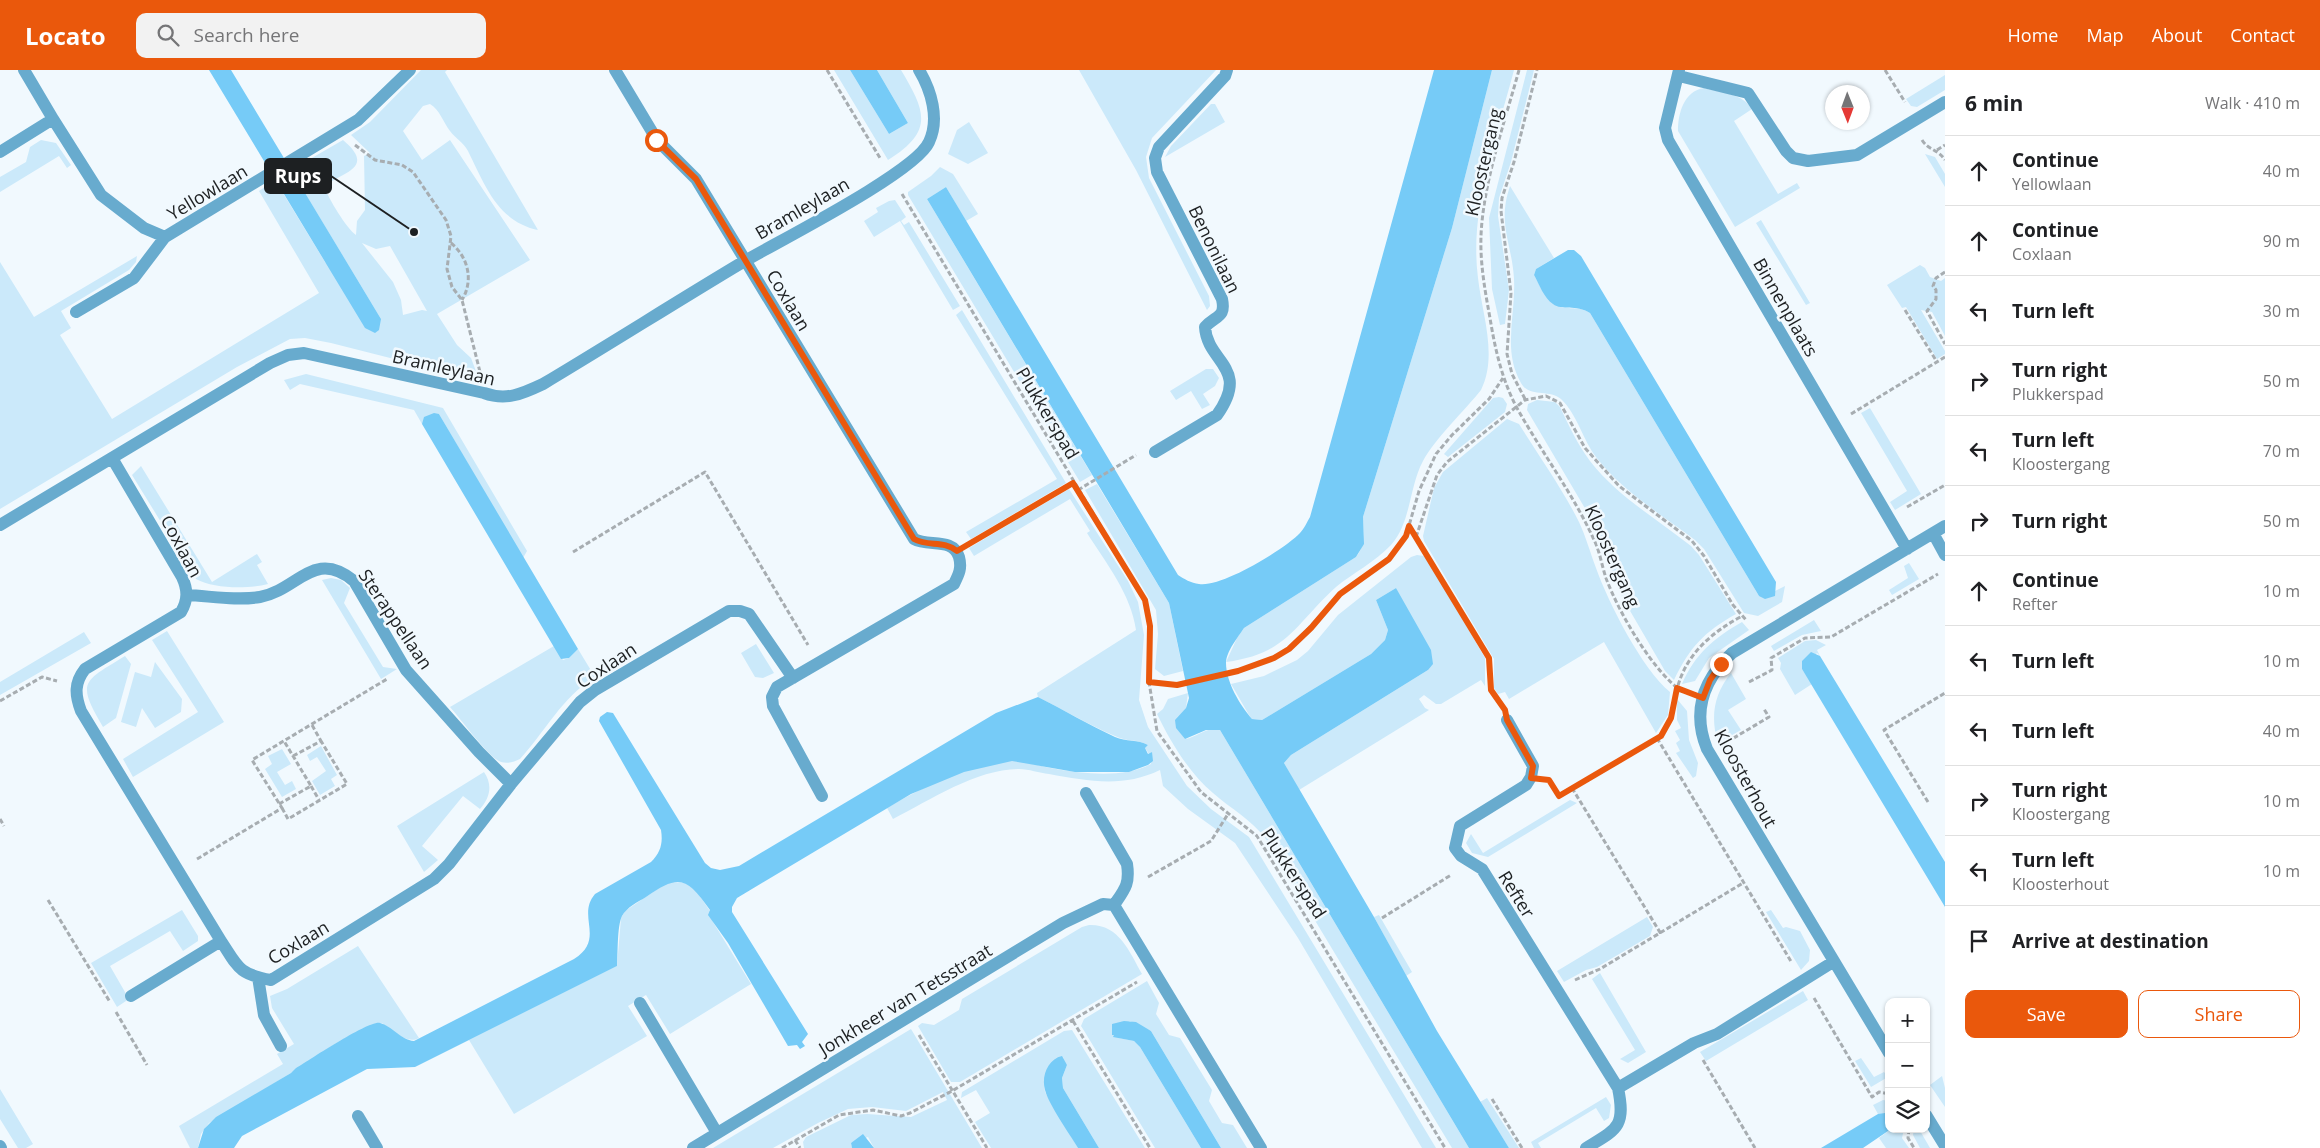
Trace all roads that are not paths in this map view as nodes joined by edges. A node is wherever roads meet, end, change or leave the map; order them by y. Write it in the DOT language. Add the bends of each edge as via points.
graph roads {
  1 [pos="24,70"];
  2 [pos="410,70"];
  3 [pos="615,70"];
  4 [pos="919,70"];
  5 [pos="1228,70"];
  6 [pos="1679,73"];
  7 [pos="1945,102"];
  8 [pos="53,119"];
  9 [pos="0,152"];
  10 [pos="165,237"];
  11 [pos="745,261"];
  12 [pos="76,312"];
  13 [pos="1155,452"];
  14 [pos="112,458"];
  15 [pos="0,525"];
  16 [pos="1945,526"];
  17 [pos="1932,533"];
  18 [pos="1907,549"];
  19 [pos="1945,554"];
  20 [pos="187,595"];
  21 [pos="793,678"];
  22 [pos="1507,720"];
  23 [pos="511,784"];
  24 [pos="1086,793"];
  25 [pos="822,796"];
  26 [pos="1114,905"];
  27 [pos="221,941"];
  28 [pos="1834,962"];
  29 [pos="258,977"];
  30 [pos="131,996"];
  31 [pos="640,1003"];
  32 [pos="281,1046"];
  33 [pos="1885,1046"];
  34 [pos="1618,1088"];
  35 [pos="358,1116"];
  36 [pos="1930,1122"];
  37 [pos="717,1133"];
  38 [pos="1945,1146"];
  39 [pos="377,1148"];
  40 [pos="693,1148"];
  41 [pos="1261,1148"];
  42 [pos="1586,1148"];
  1 -- 8 [label="street, Yellowlaan"];
  2 -- 10 [label="street, Yellowlaan" via="358,120"];
  3 -- 11 [label="street" via="656,140 696,179"];
  4 -- 11 [label="street, Bramleylaan" via="928,86 934,128 929,143 916,159"];
  5 -- 13 [label="street, Benonilaan" via="1159,147 1155,158 1157,172 1222,299 1222,314 1205,327 1206,336 1228,371 1230,380 1217,415"];
  6 -- 7 [label="street, Binnenplaats" via="1748,93 1786,151 1800,161 1857,155"];
  6 -- 18 [label="street, Binnenplaats" via="1666,128 1668,140"];
  8 -- 9 [label="street"];
  8 -- 10 [label="street, Yellowlaan" via="100,195 144,228"];
  10 -- 12 [label="street, Yellowlaan" via="134,278"];
  11 -- 14 [label="street, Bramleylaan" via="520,396 498,398 304,353 288,355"];
  11 -- 21 [label="street, Coxlaan" via="914,539 921,543 950,545 957,551 960,563 960,573 954,584"];
  14 -- 15 [label="street, Bramleylaan"];
  14 -- 20 [label="street, Coxlaan" via="182,577"];
  16 -- 17 [label="street, Kloosterhout"];
  17 -- 18 [label="street, Kloosterhout"];
  17 -- 19 [label="street"];
  18 -- 28 [label="street, Kloosterhout" via="1732,653 1710,680 1700,714 1700,732 1709,753"];
  20 -- 23 [label="street, Sterappellaan" via="260,597 276,592 313,569 328,567 343,572 354,581 405,669"];
  20 -- 27 [label="street, Coxlaan" via="181,612 86,669 78,678 76,698"];
  21 -- 23 [label="street, Coxlaan" via="749,614 728,611 595,690 580,702"];
  21 -- 25 [label="street" via="777,687 772,697 773,706"];
  22 -- 34 [label="street, Refter" via="1533,766 1531,778 1526,785 1460,826 1455,848 1461,856 1482,869"];
  23 -- 29 [label="street, Coxlaan" via="434,879 270,980"];
  24 -- 26 [label="street" via="1127,864 1129,878 1126,888"];
  26 -- 37 [label="street, Jonkheer van Tetsstraat" via="1103,904 1071,918"];
  26 -- 41 [label="street"];
  27 -- 29 [label="street, Coxlaan" via="240,970"];
  27 -- 30 [label="street"];
  28 -- 33 [label="street, Kloosterhout"];
  28 -- 34 [label="street" via="1717,1034 1694,1043"];
  29 -- 32 [label="street" via="264,1015"];
  31 -- 37 [label="street"];
  34 -- 42 [label="street, Refter" via="1622,1109 1619,1122 1612,1132"];
  35 -- 39 [label="street"];
  36 -- 38 [label="street"];
  37 -- 40 [label="street, Jonkheer van Tetsstraat"];
}
